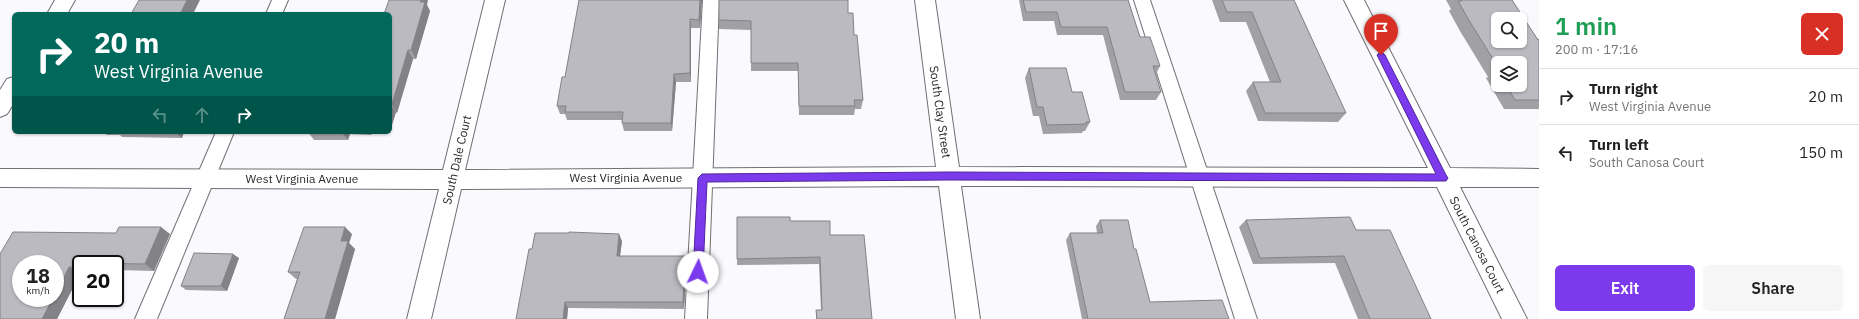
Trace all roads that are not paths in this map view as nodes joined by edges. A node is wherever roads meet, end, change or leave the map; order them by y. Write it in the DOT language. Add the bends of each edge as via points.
graph roads {
  1 [pos="66,0"];
  2 [pos="280,0"];
  3 [pos="495,0"];
  4 [pos="711,0"];
  5 [pos="925,0"];
  6 [pos="1142,0"];
  7 [pos="1354,0"];
  8 [pos="58,12"];
  9 [pos="275,12"];
  10 [pos="12,88"];
  11 [pos="0,108"];
  12 [pos="224,134"];
  13 [pos="948,176"];
  14 [pos="1200,177"];
  15 [pos="0,178"];
  16 [pos="702,178"];
  17 [pos="1443,178"];
  18 [pos="1539,178"];
  19 [pos="205,179"];
  20 [pos="452,180"];
  21 [pos="146,319"];
  22 [pos="419,319"];
  23 [pos="696,319"];
  24 [pos="968,319"];
  25 [pos="1246,319"];
  26 [pos="1515,319"];
  1 -- 8 [label="street"];
  2 -- 9 [label="lane"];
  3 -- 20 [label="street, South Dale Court"];
  4 -- 16 [label="lane"];
  5 -- 13 [label="street, South Clay Street"];
  6 -- 14 [label="lane"];
  7 -- 17 [label="street, South Canosa Court"];
  10 -- 11 [label="street"];
  12 -- 19 [label="lane"];
  13 -- 14 [label="street, West Virginia Avenue"];
  13 -- 16 [label="street, West Virginia Avenue"];
  13 -- 24 [label="street, South Clay Street"];
  14 -- 17 [label="street, West Virginia Avenue"];
  14 -- 25 [label="lane"];
  15 -- 19 [label="street, West Virginia Avenue"];
  16 -- 20 [label="street, West Virginia Avenue"];
  16 -- 23 [label="lane"];
  17 -- 18 [label="street, West Virginia Avenue"];
  17 -- 26 [label="street, South Canosa Court"];
  19 -- 20 [label="street, West Virginia Avenue"];
  19 -- 21 [label="lane"];
  20 -- 22 [label="street, South Dale Court"];
}
